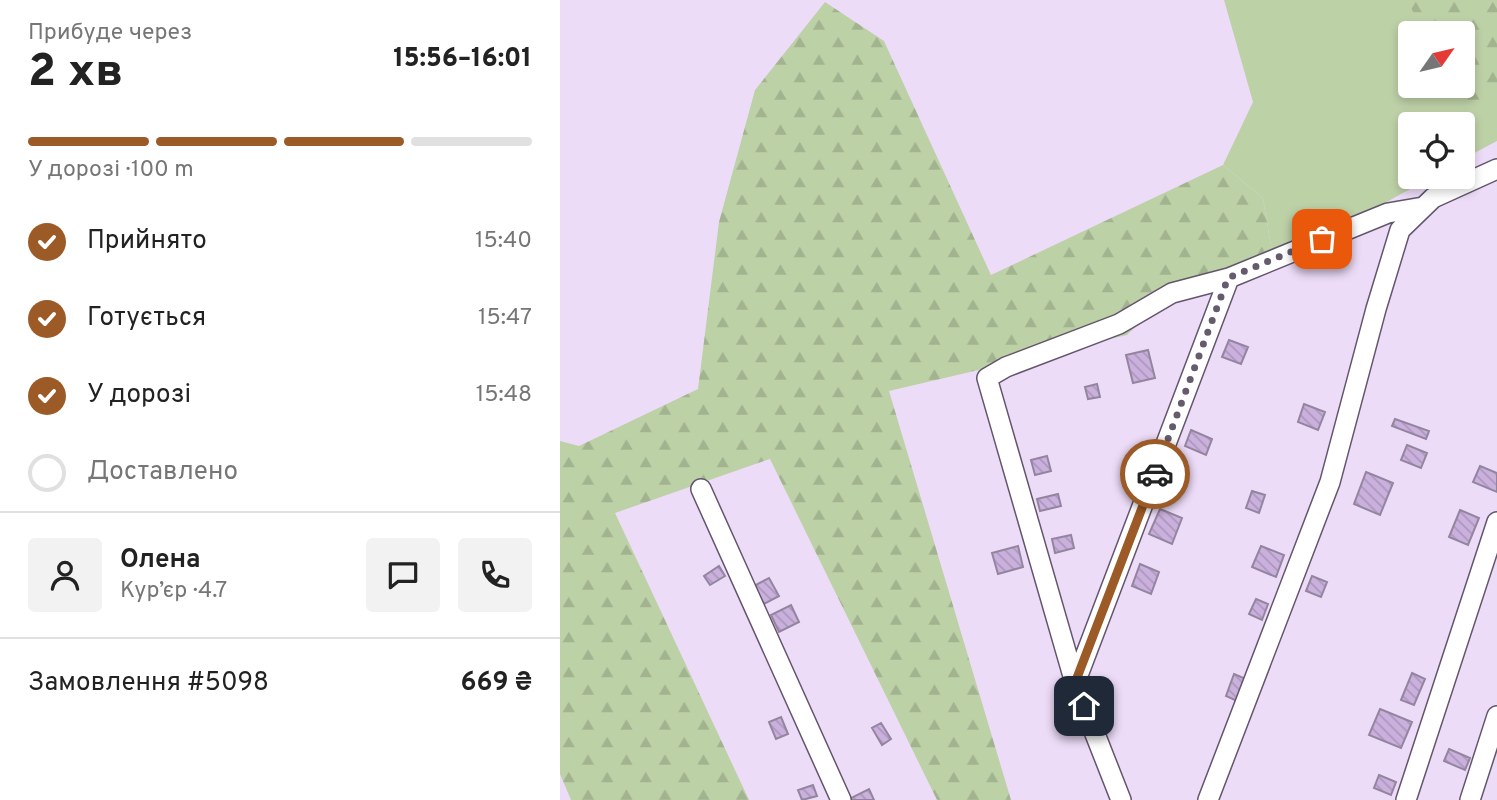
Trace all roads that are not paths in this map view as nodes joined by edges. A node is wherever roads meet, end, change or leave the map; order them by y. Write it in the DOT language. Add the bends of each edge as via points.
graph roads {
  1 [pos="1497,169"];
  2 [pos="1423,207"];
  3 [pos="1228,278"];
  4 [pos="701,489"];
  5 [pos="1497,522"];
  6 [pos="1075,683"];
  7 [pos="1497,716"];
  8 [pos="841,800"];
  9 [pos="1121,800"];
  10 [pos="1208,800"];
  11 [pos="1406,800"];
  12 [pos="1470,800"];
  1 -- 2 [label="street"];
  2 -- 3 [label="street" via="1388,213"];
  2 -- 10 [label="street" via="1400,230 1330,482"];
  3 -- 6 [label="street"];
  3 -- 6 [label="street" via="1172,293 1119,324 987,378"];
  4 -- 8 [label="street"];
  5 -- 11 [label="street"];
  6 -- 9 [label="street"];
  7 -- 12 [label="street"];
}
